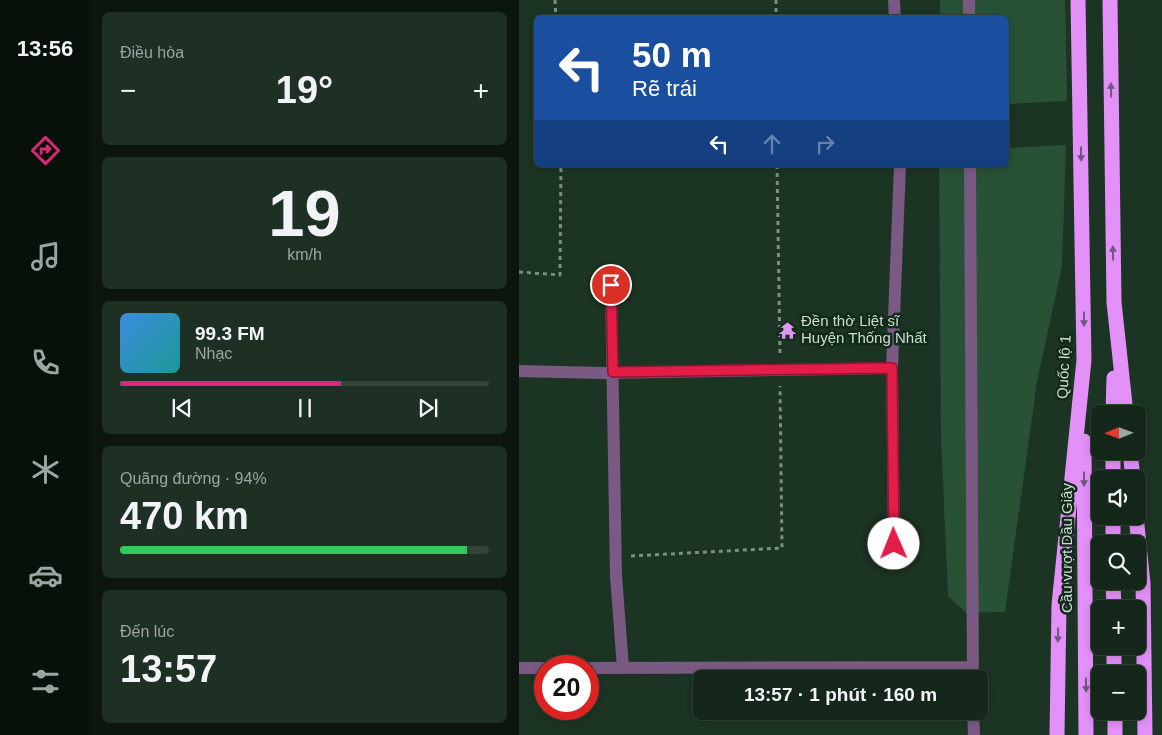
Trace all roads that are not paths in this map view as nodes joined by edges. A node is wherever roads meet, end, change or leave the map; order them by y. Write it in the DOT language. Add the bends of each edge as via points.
graph roads {
  1 [pos="893,0"];
  2 [pos="969,0"];
  3 [pos="1079,0"];
  4 [pos="1110,0"];
  5 [pos="895,15"];
  6 [pos="969,15"];
  7 [pos="900,167"];
  8 [pos="970,167"];
  9 [pos="611,285"];
  10 [pos="1114,302"];
  11 [pos="1084,360"];
  12 [pos="892,368"];
  13 [pos="519,371"];
  14 [pos="613,372"];
  15 [pos="1113,405"];
  16 [pos="1125,405"];
  17 [pos="1138,525"];
  18 [pos="894,544"];
  19 [pos="519,668"];
  20 [pos="534,668"];
  21 [pos="599,668"];
  22 [pos="623,668"];
  23 [pos="763,670"];
  24 [pos="973,670"];
  25 [pos="973,720"];
  26 [pos="1115,720"];
  27 [pos="974,735"];
  28 [pos="1057,735"];
  29 [pos="1086,735"];
  30 [pos="1115,735"];
  31 [pos="1145,735"];
  1 -- 5 [label="street"];
  2 -- 6 [label="street"];
  3 -- 11 [label="highway, Quốc lộ 1, one-way"];
  10 -- 4 [label="highway, one-way"];
  7 -- 12 [label="street"];
  8 -- 24 [label="street"];
  9 -- 14 [label="street"];
  10 -- 15 [label="highway"];
  10 -- 16 [label="highway"];
  11 -- 28 [label="highway, Quốc lộ 1, one-way" via="1059,605"];
  11 -- 29 [label="highway, Cầu vượt Dầu Giây, one-way"];
  12 -- 14 [label="street"];
  12 -- 18 [label="street"];
  13 -- 14 [label="street"];
  14 -- 22 [label="street" via="615,557"];
  17 -- 31 [label="highway" via="1143,583"];
  19 -- 20 [label="street"];
  21 -- 22 [label="street"];
  22 -- 23 [label="street"];
  25 -- 27 [label="street"];
  26 -- 30 [label="highway"];
}
